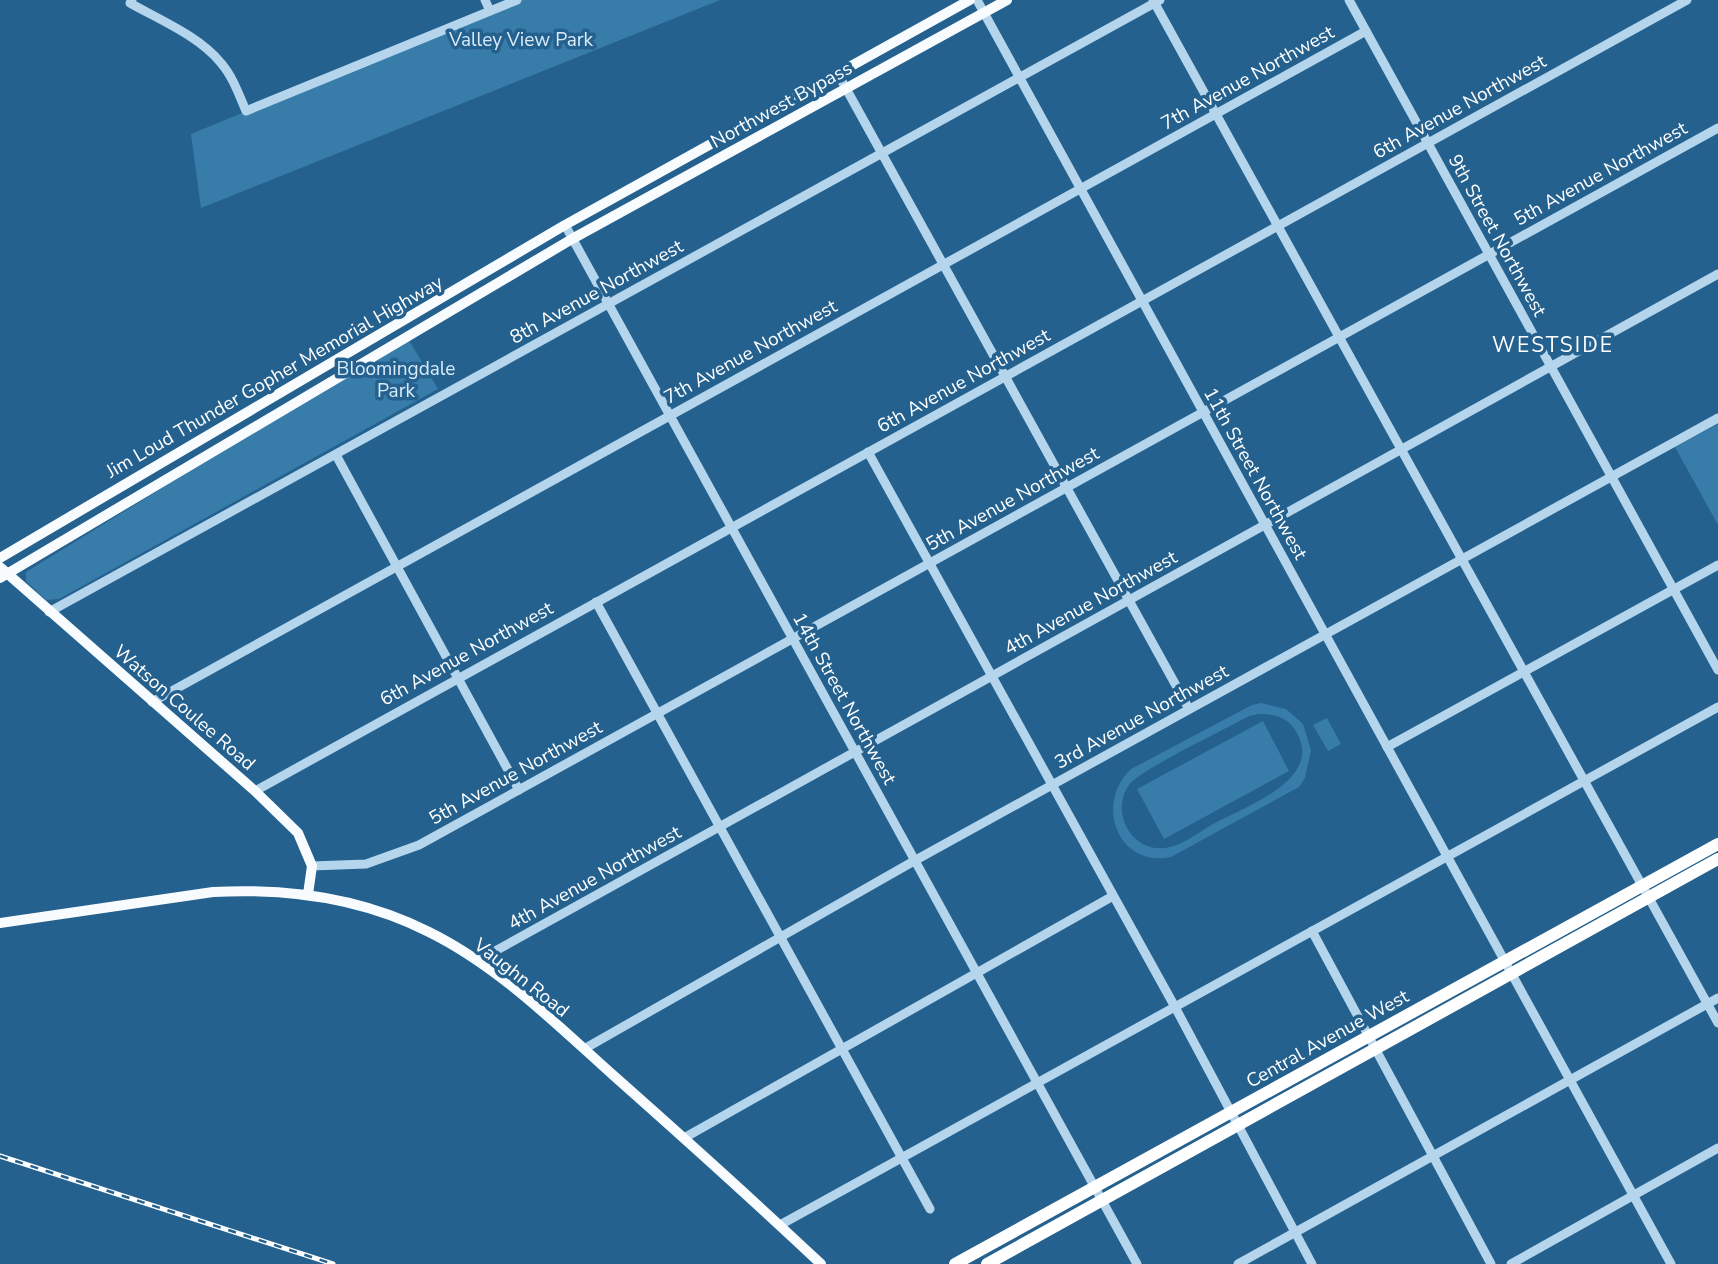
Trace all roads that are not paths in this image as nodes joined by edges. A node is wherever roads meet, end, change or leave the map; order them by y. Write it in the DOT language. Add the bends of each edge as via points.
graph roads {
  1 [pos="485,0"];
  2 [pos="517,0"];
  3 [pos="970,0"];
  4 [pos="977,0"];
  5 [pos="1007,0"];
  6 [pos="1349,0"];
  7 [pos="1687,0"];
  8 [pos="131,1"];
  9 [pos="1156,1"];
  10 [pos="489,12"];
  11 [pos="984,12"];
  12 [pos="1366,31"];
  13 [pos="838,74"];
  14 [pos="1020,78"];
  15 [pos="846,87"];
  16 [pos="1217,115"];
  17 [pos="1718,128"];
  18 [pos="1427,143"];
  19 [pos="882,153"];
  20 [pos="1080,189"];
  21 [pos="565,225"];
  22 [pos="1278,225"];
  23 [pos="572,239"];
  24 [pos="1489,254"];
  25 [pos="943,265"];
  26 [pos="1718,274"];
  27 [pos="1142,300"];
  28 [pos="608,304"];
  29 [pos="1339,337"];
  30 [pos="1551,367"];
  31 [pos="1004,377"];
  32 [pos="1203,412"];
  33 [pos="670,414"];
  34 [pos="1718,418"];
  35 [pos="1402,449"];
  36 [pos="868,452"];
  37 [pos="336,455"];
  38 [pos="1611,477"];
  39 [pos="1066,488"];
  40 [pos="1265,525"];
  41 [pos="731,527"];
  42 [pos="0,558"];
  43 [pos="1462,559"];
  44 [pos="930,562"];
  45 [pos="1718,565"];
  46 [pos="396,566"];
  47 [pos="3,573"];
  48 [pos="1674,590"];
  49 [pos="1129,600"];
  50 [pos="596,602"];
  51 [pos="49,612"];
  52 [pos="1325,635"];
  53 [pos="793,639"];
  54 [pos="1718,670"];
  55 [pos="1525,671"];
  56 [pos="992,676"];
  57 [pos="456,678"];
  58 [pos="152,702"];
  59 [pos="1718,707"];
  60 [pos="1189,709"];
  61 [pos="657,714"];
  62 [pos="1387,747"];
  63 [pos="855,752"];
  64 [pos="1584,781"];
  65 [pos="1052,785"];
  66 [pos="519,790"];
  67 [pos="255,791"];
  68 [pos="718,828"];
  69 [pos="1718,844"];
  70 [pos="1448,856"];
  71 [pos="1718,859"];
  72 [pos="914,861"];
  73 [pos="312,866"];
  74 [pos="1646,892"];
  75 [pos="308,894"];
  76 [pos="1113,896"];
  77 [pos="0,923"];
  78 [pos="1311,931"];
  79 [pos="779,938"];
  80 [pos="479,960"];
  81 [pos="1509,967"];
  82 [pos="977,973"];
  83 [pos="1718,998"];
  84 [pos="1708,1004"];
  85 [pos="1175,1007"];
  86 [pos="1718,1023"];
  87 [pos="1370,1037"];
  88 [pos="584,1049"];
  89 [pos="841,1049"];
  90 [pos="1377,1049"];
  91 [pos="1570,1080"];
  92 [pos="1039,1082"];
  93 [pos="1232,1112"];
  94 [pos="1239,1125"];
  95 [pos="684,1138"];
  96 [pos="1718,1148"];
  97 [pos="1433,1156"];
  98 [pos="901,1158"];
  99 [pos="1097,1188"];
  100 [pos="1634,1195"];
  101 [pos="1104,1200"];
  102 [pos="930,1209"];
  103 [pos="779,1225"];
  104 [pos="1295,1233"];
  105 [pos="821,1264"];
  106 [pos="955,1264"];
  107 [pos="986,1264"];
  108 [pos="1137,1264"];
  109 [pos="1238,1264"];
  110 [pos="1312,1264"];
  111 [pos="1491,1264"];
  112 [pos="1510,1264"];
  113 [pos="1671,1264"];
  1 -- 10 [label="street"];
  2 -- 10 [label="street"];
  3 -- 13 [label="main road, Northwest Bypass"];
  4 -- 11 [label="street, 11th Street Northwest"];
  5 -- 11 [label="main road, Northwest Bypass"];
  6 -- 12 [label="street, 9th Street Northwest"];
  7 -- 18 [label="street, 6th Avenue Northwest"];
  8 -- 10 [label="street" via="221,62 246,111"];
  9 -- 14 [label="street, 8th Avenue Northwest"];
  9 -- 16 [label="street"];
  11 -- 14 [label="street, 11th Street Northwest"];
  11 -- 15 [label="main road, Northwest Bypass"];
  12 -- 16 [label="street, 7th Avenue Northwest"];
  12 -- 18 [label="street, 9th Street Northwest"];
  13 -- 15 [label="street"];
  13 -- 21 [label="main road, Northwest Bypass"];
  14 -- 19 [label="street, 8th Avenue Northwest"];
  14 -- 20 [label="street, 11th Street Northwest"];
  15 -- 19 [label="street"];
  15 -- 23 [label="main road, Northwest Bypass"];
  16 -- 20 [label="street, 7th Avenue Northwest"];
  16 -- 22 [label="street"];
  17 -- 24 [label="street, 5th Avenue Northwest"];
  18 -- 22 [label="street, 6th Avenue Northwest"];
  18 -- 24 [label="street, 9th Street Northwest"];
  19 -- 25 [label="street"];
  19 -- 28 [label="street, 8th Avenue Northwest"];
  20 -- 25 [label="street, 7th Avenue Northwest"];
  20 -- 27 [label="street, 11th Street Northwest"];
  21 -- 23 [label="street, 14th Street Northwest"];
  21 -- 42 [label="main road, Jim Loud Thunder Gopher Memorial Highway"];
  22 -- 27 [label="street, 6th Avenue Northwest"];
  22 -- 29 [label="street"];
  23 -- 28 [label="street, 14th Street Northwest"];
  23 -- 47 [label="main road, Jim Loud Thunder Gopher Memorial Highway"];
  24 -- 29 [label="street, 5th Avenue Northwest"];
  24 -- 30 [label="street, 9th Street Northwest"];
  25 -- 31 [label="street"];
  25 -- 33 [label="street, 7th Avenue Northwest"];
  26 -- 30 [label="street, 4th Avenue Northwest"];
  27 -- 31 [label="street, 6th Avenue Northwest"];
  27 -- 32 [label="street, 11th Street Northwest"];
  28 -- 33 [label="street, 14th Street Northwest"];
  28 -- 37 [label="street, 8th Avenue Northwest"];
  29 -- 32 [label="street, 5th Avenue Northwest"];
  29 -- 35 [label="street"];
  30 -- 35 [label="street, 4th Avenue Northwest"];
  30 -- 38 [label="street, 9th Street Northwest"];
  31 -- 36 [label="street, 6th Avenue Northwest"];
  31 -- 39 [label="street"];
  32 -- 39 [label="street, 5th Avenue Northwest"];
  32 -- 40 [label="street, 11th Street Northwest"];
  33 -- 41 [label="street, 14th Street Northwest"];
  33 -- 46 [label="street, 7th Avenue Northwest"];
  34 -- 38 [label="street, 3rd Avenue Northwest"];
  35 -- 40 [label="street, 4th Avenue Northwest"];
  35 -- 43 [label="street"];
  36 -- 41 [label="street, 6th Avenue Northwest"];
  36 -- 44 [label="street"];
  37 -- 46 [label="street"];
  37 -- 51 [label="street, 8th Avenue Northwest"];
  38 -- 43 [label="street, 3rd Avenue Northwest"];
  38 -- 48 [label="street, 9th Street Northwest"];
  39 -- 44 [label="street, 5th Avenue Northwest"];
  39 -- 49 [label="street"];
  40 -- 49 [label="street, 4th Avenue Northwest"];
  40 -- 52 [label="street, 11th Street Northwest"];
  41 -- 50 [label="street, 6th Avenue Northwest"];
  41 -- 53 [label="street, 14th Street Northwest"];
  43 -- 52 [label="street, 3rd Avenue Northwest"];
  43 -- 55 [label="street"];
  44 -- 53 [label="street, 5th Avenue Northwest"];
  44 -- 56 [label="street"];
  45 -- 48 [label="street"];
  46 -- 57 [label="street"];
  46 -- 58 [label="street, 7th Avenue Northwest"];
  47 -- 51 [label="main road, Watson Coulee Road"];
  48 -- 54 [label="street, 9th Street Northwest"];
  48 -- 55 [label="street"];
  49 -- 56 [label="street, 4th Avenue Northwest"];
  49 -- 60 [label="street"];
  50 -- 57 [label="street, 6th Avenue Northwest"];
  50 -- 61 [label="street"];
  51 -- 58 [label="main road, Watson Coulee Road"];
  52 -- 60 [label="street, 3rd Avenue Northwest"];
  52 -- 62 [label="street, 11th Street Northwest"];
  53 -- 61 [label="street, 5th Avenue Northwest"];
  53 -- 63 [label="street, 14th Street Northwest"];
  55 -- 62 [label="street"];
  55 -- 64 [label="street"];
  56 -- 63 [label="street, 4th Avenue Northwest"];
  56 -- 65 [label="street"];
  57 -- 66 [label="street"];
  57 -- 67 [label="street, 6th Avenue Northwest"];
  58 -- 67 [label="main road, Watson Coulee Road"];
  59 -- 64 [label="street"];
  60 -- 65 [label="street, 3rd Avenue Northwest"];
  61 -- 66 [label="street, 5th Avenue Northwest"];
  61 -- 68 [label="street"];
  62 -- 70 [label="street, 11th Street Northwest"];
  63 -- 68 [label="street, 4th Avenue Northwest"];
  63 -- 72 [label="street, 14th Street Northwest"];
  64 -- 70 [label="street"];
  64 -- 74 [label="street"];
  65 -- 72 [label="street, 3rd Avenue Northwest"];
  65 -- 76 [label="street"];
  66 -- 73 [label="street, 5th Avenue Northwest" via="395,855 366,864"];
  67 -- 73 [label="main road, Watson Coulee Road" via="298,834"];
  68 -- 79 [label="street"];
  68 -- 80 [label="street, 4th Avenue Northwest"];
  69 -- 74 [label="highway, Central Avenue West"];
  70 -- 78 [label="street"];
  70 -- 81 [label="street, 11th Street Northwest"];
  71 -- 74 [label="highway, Central Avenue West"];
  72 -- 79 [label="street, 3rd Avenue Northwest"];
  72 -- 82 [label="street, 14th Street Northwest"];
  73 -- 75 [label="main road"];
  74 -- 81 [label="highway, Central Avenue West"];
  74 -- 84 [label="street"];
  75 -- 77 [label="main road, Vaughn Road" via="213,892"];
  75 -- 80 [label="main road, Vaughn Road" via="377,910"];
  76 -- 82 [label="street"];
  76 -- 85 [label="street"];
  78 -- 85 [label="street"];
  78 -- 87 [label="street"];
  79 -- 88 [label="street, 3rd Avenue Northwest"];
  79 -- 89 [label="street"];
  80 -- 88 [label="main road, Vaughn Road"];
  81 -- 87 [label="highway, Central Avenue West"];
  81 -- 90 [label="highway, Central Avenue West"];
  81 -- 91 [label="street, 11th Street Northwest"];
  82 -- 89 [label="street"];
  82 -- 92 [label="street, 14th Street Northwest"];
  83 -- 84 [label="street"];
  84 -- 86 [label="street"];
  84 -- 91 [label="street"];
  85 -- 92 [label="street"];
  85 -- 93 [label="street"];
  87 -- 90 [label="street"];
  87 -- 93 [label="highway, Central Avenue West"];
  88 -- 95 [label="main road, Vaughn Road"];
  89 -- 95 [label="street"];
  89 -- 98 [label="street"];
  90 -- 94 [label="highway, Central Avenue West"];
  90 -- 97 [label="street"];
  91 -- 97 [label="street"];
  91 -- 100 [label="street, 11th Street Northwest"];
  92 -- 98 [label="street"];
  92 -- 99 [label="street, 14th Street Northwest"];
  93 -- 94 [label="street"];
  93 -- 99 [label="highway, Central Avenue West"];
  94 -- 101 [label="highway, Central Avenue West"];
  94 -- 104 [label="street"];
  95 -- 103 [label="main road, Vaughn Road"];
  96 -- 100 [label="street"];
  97 -- 104 [label="street"];
  97 -- 111 [label="street"];
  98 -- 102 [label="street"];
  98 -- 103 [label="street"];
  99 -- 101 [label="street, 14th Street Northwest"];
  99 -- 106 [label="highway, Central Avenue West"];
  100 -- 112 [label="street"];
  100 -- 113 [label="street, 11th Street Northwest"];
  101 -- 107 [label="highway, Central Avenue West"];
  101 -- 108 [label="street, 14th Street Northwest"];
  103 -- 105 [label="main road, Vaughn Road"];
  104 -- 109 [label="street"];
  104 -- 110 [label="street"];
}
